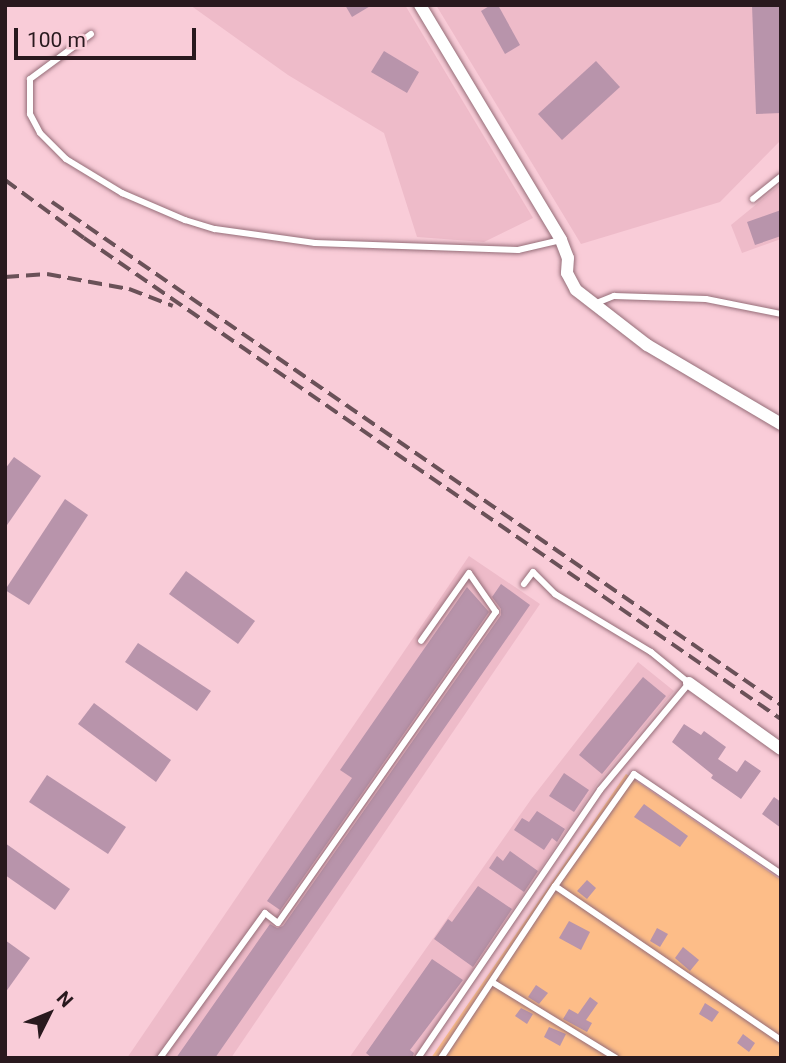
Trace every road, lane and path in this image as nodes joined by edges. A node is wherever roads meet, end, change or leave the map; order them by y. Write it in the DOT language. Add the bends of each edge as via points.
graph roads {
  1 [pos="420,5"];
  2 [pos="91,34"];
  3 [pos="781,176"];
  4 [pos="753,199"];
  5 [pos="561,240"];
  6 [pos="593,305"];
  7 [pos="781,314"];
  8 [pos="781,424"];
  9 [pos="524,584"];
  10 [pos="421,641"];
  11 [pos="690,683"];
  12 [pos="781,750"];
  13 [pos="781,874"];
  14 [pos="555,886"];
  15 [pos="492,982"];
  16 [pos="781,1040"];
  17 [pos="160,1058"];
  18 [pos="418,1058"];
  19 [pos="441,1058"];
  20 [pos="616,1058"];
  1 -- 5 [label="street"];
  2 -- 5 [label="lane" via="30,79 30,114 40,133 66,159 121,193 215,229 315,243 518,250"];
  3 -- 4 [label="lane"];
  5 -- 6 [label="street" via="568,258 567,273 576,290"];
  6 -- 7 [label="lane" via="614,296 706,299"];
  6 -- 8 [label="street" via="647,345"];
  9 -- 11 [label="lane" via="533,572 555,594 651,652"];
  10 -- 17 [label="lane" via="469,573 496,612 278,923 265,913"];
  11 -- 12 [label="street"];
  11 -- 18 [label="lane" via="600,790"];
  13 -- 14 [label="lane" via="634,774"];
  14 -- 15 [label="lane"];
  14 -- 16 [label="lane"];
  15 -- 19 [label="lane"];
  15 -- 20 [label="lane"];
}
